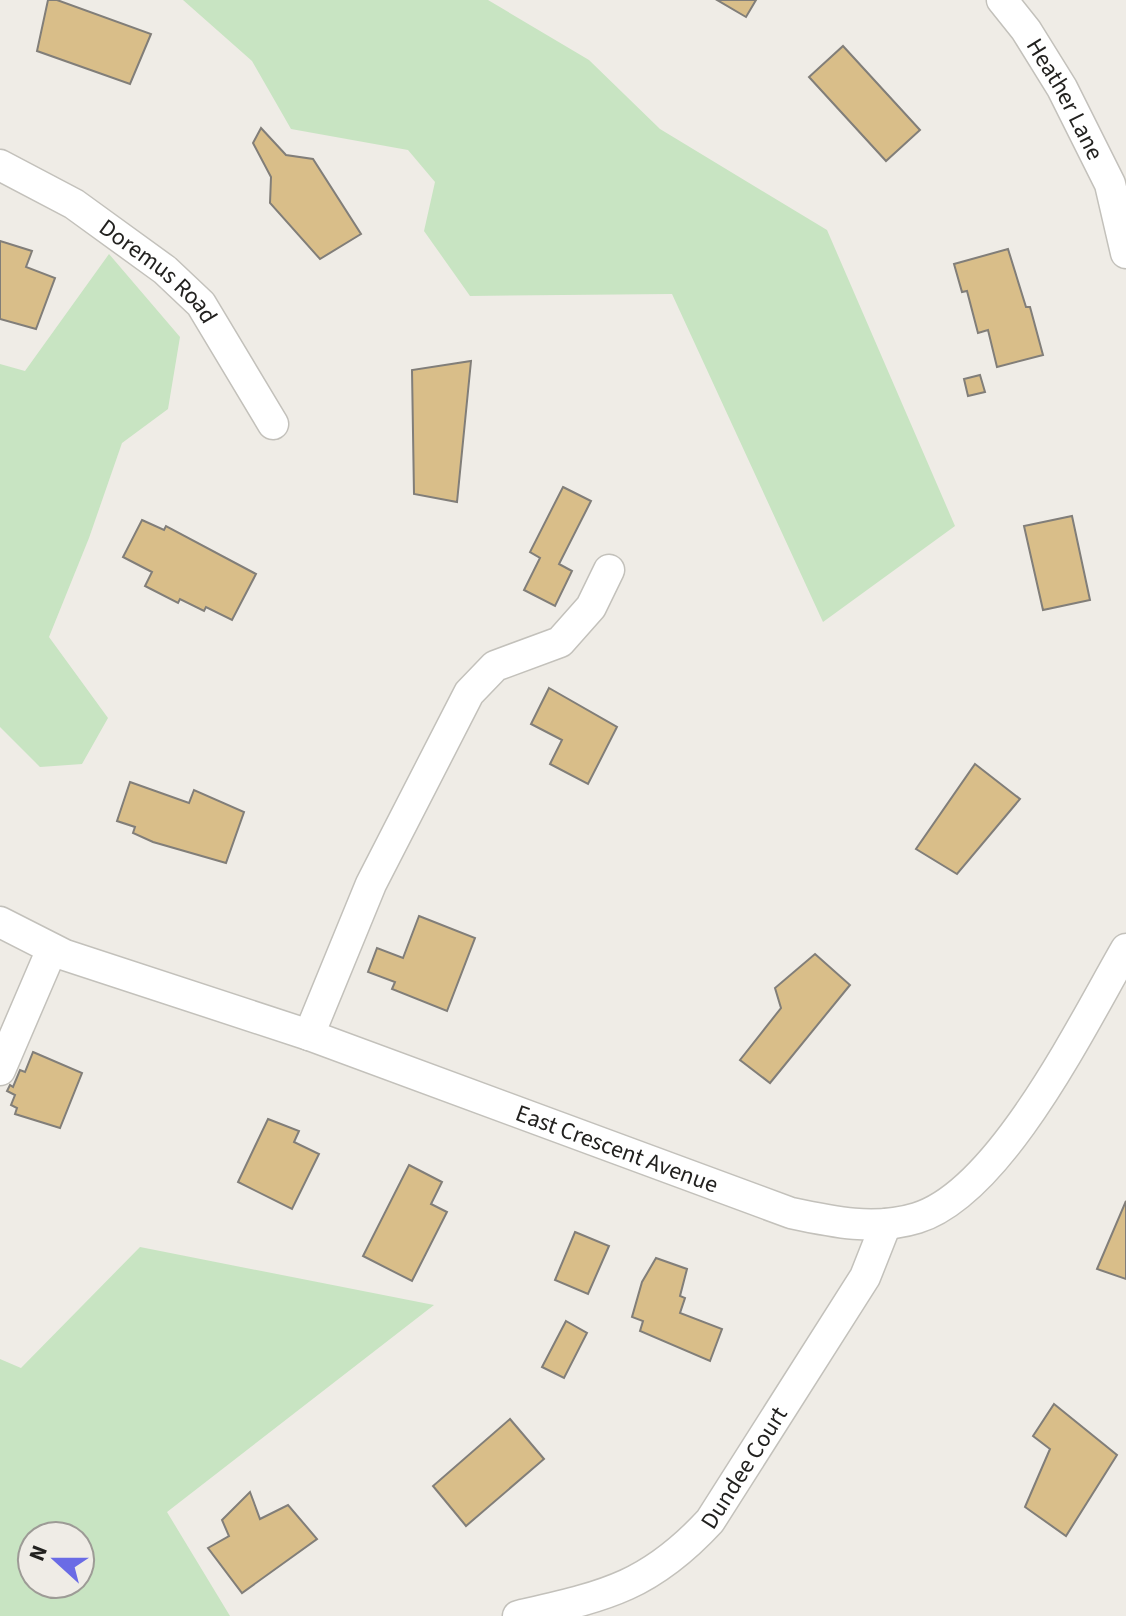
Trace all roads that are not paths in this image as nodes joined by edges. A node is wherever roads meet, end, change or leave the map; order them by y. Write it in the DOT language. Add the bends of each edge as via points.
graph roads {
  1 [pos="1002,0"];
  2 [pos="0,165"];
  3 [pos="1118,178"];
  4 [pos="1126,253"];
  5 [pos="273,424"];
  6 [pos="609,570"];
  7 [pos="0,922"];
  8 [pos="52,949"];
  9 [pos="1126,949"];
  10 [pos="309,1035"];
  11 [pos="0,1070"];
  12 [pos="886,1224"];
  13 [pos="518,1616"];
  1 -- 3 [label="street, Heather Lane"];
  2 -- 5 [label="street, Doremus Road" via="74,204 201,304"];
  3 -- 4 [label="street, Heather Lane"];
  6 -- 10 [label="street" via="591,607 560,642 495,666 469,693 371,884"];
  7 -- 8 [label="street, East Crescent Avenue"];
  8 -- 10 [label="street, East Crescent Avenue"];
  8 -- 11 [label="street"];
  9 -- 12 [label="street, East Crescent Avenue" via="1011,1139 952,1201 919,1217"];
  10 -- 12 [label="street, East Crescent Avenue" via="791,1213"];
  12 -- 13 [label="street, Dundee Court" via="865,1277 710,1521 690,1543 641,1579 602,1596"];
}
